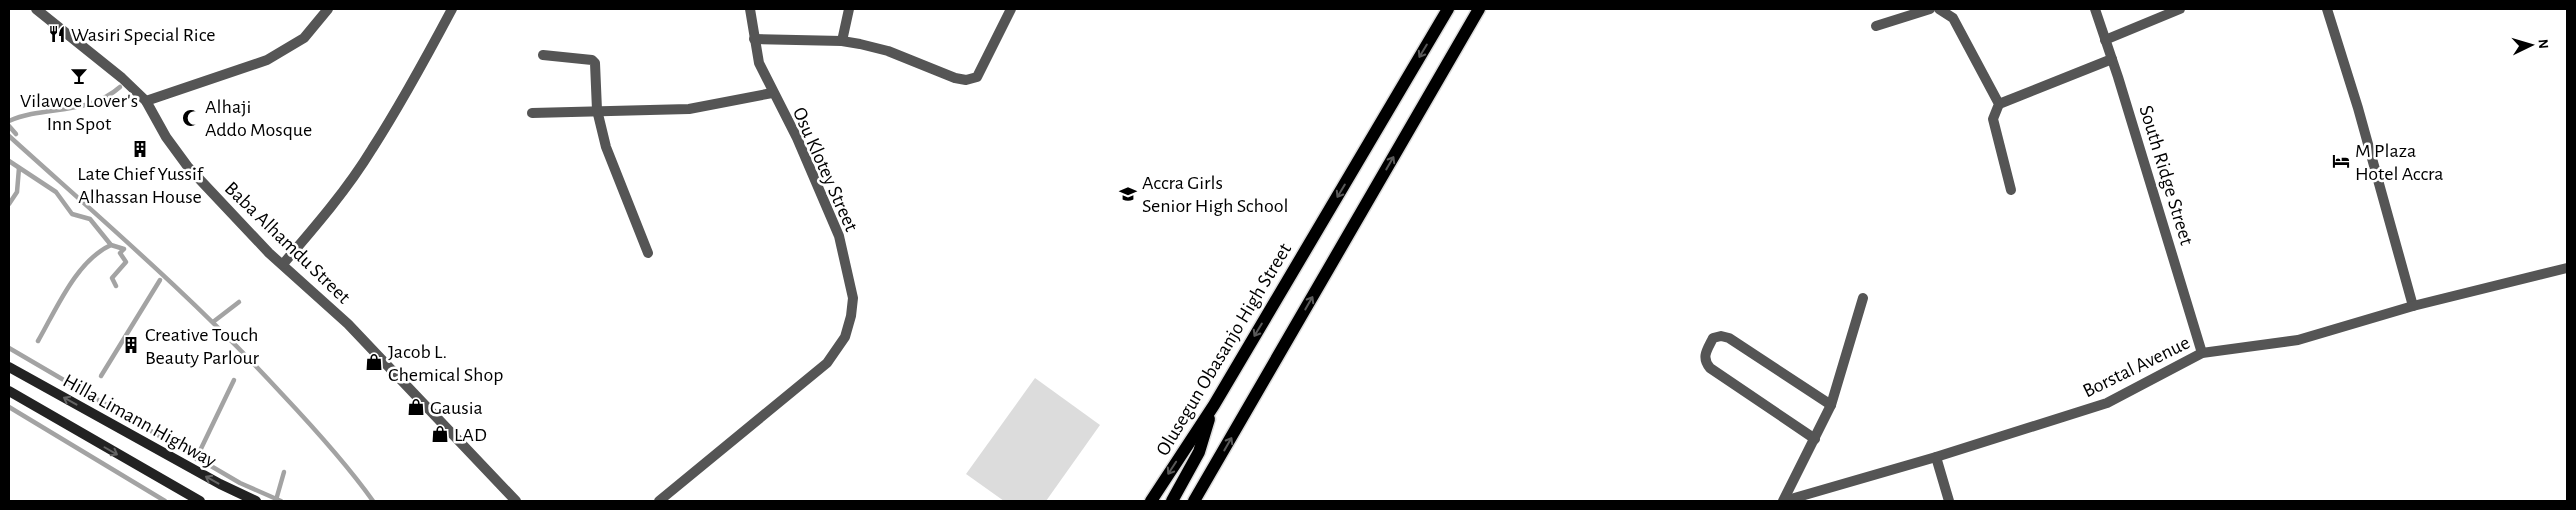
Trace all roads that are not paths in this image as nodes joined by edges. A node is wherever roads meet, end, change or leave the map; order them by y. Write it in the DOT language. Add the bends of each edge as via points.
graph roads {
  1 [pos="36,9"];
  2 [pos="328,9"];
  3 [pos="452,9"];
  4 [pos="750,9"];
  5 [pos="849,9"];
  6 [pos="1011,9"];
  7 [pos="1448,9"];
  8 [pos="1479,9"];
  9 [pos="1930,9"];
  10 [pos="1939,9"];
  11 [pos="2095,9"];
  12 [pos="2180,9"];
  13 [pos="2327,9"];
  14 [pos="1876,26"];
  15 [pos="754,39"];
  16 [pos="2106,40"];
  17 [pos="842,41"];
  18 [pos="543,55"];
  19 [pos="2112,59"];
  20 [pos="772,93"];
  21 [pos="146,101"];
  22 [pos="1999,104"];
  23 [pos="597,110"];
  24 [pos="532,113"];
  25 [pos="2010,190"];
  26 [pos="648,253"];
  27 [pos="283,264"];
  28 [pos="2567,268"];
  29 [pos="1863,298"];
  30 [pos="2413,306"];
  31 [pos="2202,353"];
  32 [pos="9,368"];
  33 [pos="9,391"];
  34 [pos="1214,405"];
  35 [pos="1831,405"];
  36 [pos="1815,438"];
  37 [pos="1936,457"];
  38 [pos="200,501"];
  39 [pos="256,501"];
  40 [pos="516,501"];
  41 [pos="659,501"];
  42 [pos="1151,501"];
  43 [pos="1172,501"];
  44 [pos="1194,501"];
  45 [pos="1784,501"];
  46 [pos="1949,501"];
  1 -- 21 [label="street, Baba Alhamdu Street"];
  2 -- 21 [label="street" via="304,38 267,60"];
  3 -- 27 [label="street" via="372,151"];
  4 -- 15 [label="street, Osu Klotey Street"];
  5 -- 17 [label="street"];
  6 -- 17 [label="street" via="977,77 966,80 888,52"];
  7 -- 34 [label="main road, Olusegun Obasanjo High Street, one-way"];
  44 -- 8 [label="main road, one-way"];
  9 -- 14 [label="street"];
  10 -- 22 [label="street" via="1953,18"];
  11 -- 16 [label="street, South Ridge Street"];
  12 -- 16 [label="street"];
  13 -- 30 [label="street"];
  15 -- 17 [label="street"];
  15 -- 20 [label="street, Osu Klotey Street" via="759,63"];
  16 -- 19 [label="street, South Ridge Street"];
  18 -- 23 [label="street" via="595,62"];
  19 -- 22 [label="street"];
  19 -- 31 [label="street, South Ridge Street"];
  20 -- 23 [label="street" via="689,109"];
  20 -- 41 [label="street, Osu Klotey Street" via="797,138 839,236 853,298 851,316 845,337 827,363"];
  21 -- 27 [label="street, Baba Alhamdu Street" via="188,167 268,253"];
  22 -- 25 [label="street" via="1993,119"];
  23 -- 24 [label="street"];
  23 -- 26 [label="street" via="606,147"];
  27 -- 40 [label="street, Baba Alhamdu Street" via="348,324"];
  28 -- 30 [label="street, Borstal Avenue"];
  29 -- 35 [label="street"];
  30 -- 31 [label="street, Borstal Avenue" via="2298,340"];
  31 -- 37 [label="street, Borstal Avenue" via="2107,403"];
  39 -- 32 [label="main road, Hilla Limann Highway, one-way"];
  33 -- 38 [label="main road, Hilla Limann Highway, one-way"];
  34 -- 42 [label="main road, Olusegun Obasanjo High Street, one-way"];
  34 -- 43 [label="main road" via="1199,452"];
  35 -- 36 [label="street"];
  35 -- 36 [label="street" via="1729,338 1713,338 1704,355 1710,368"];
  36 -- 45 [label="street"];
  37 -- 45 [label="street, Borstal Avenue"];
  37 -- 46 [label="street"];
}
